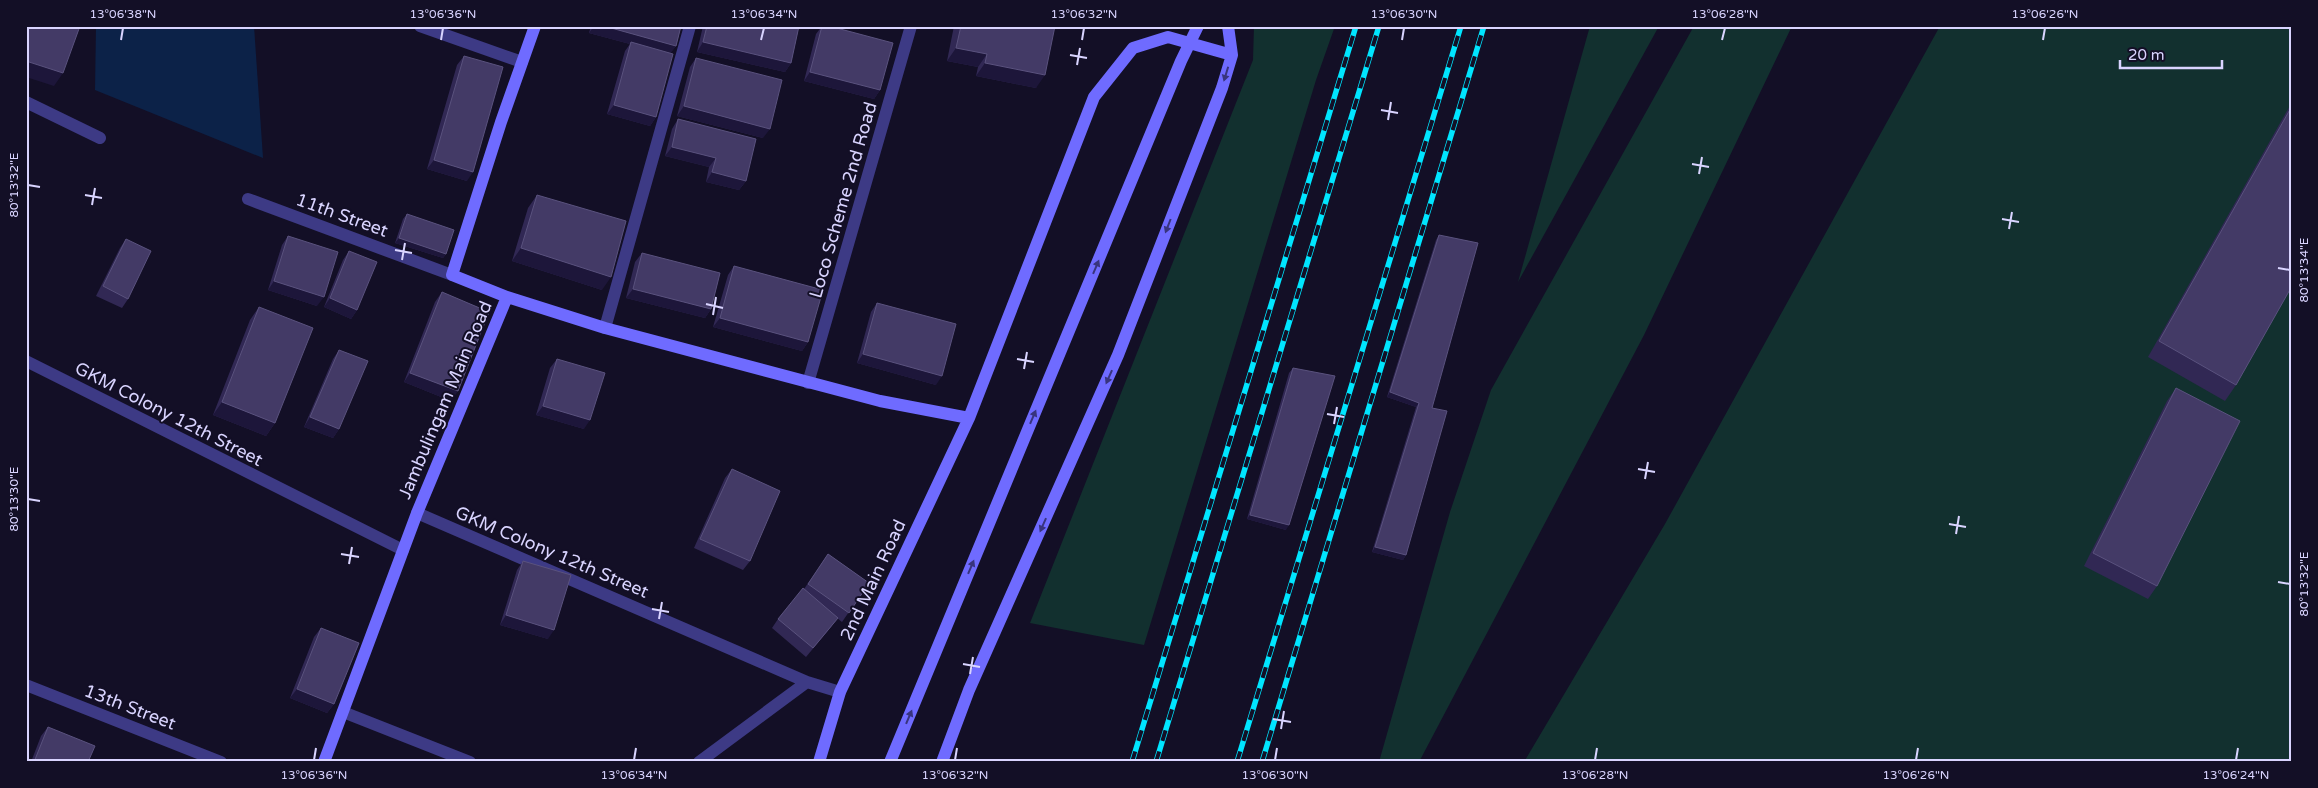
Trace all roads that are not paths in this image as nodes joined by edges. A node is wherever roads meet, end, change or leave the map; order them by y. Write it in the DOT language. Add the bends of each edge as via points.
graph roads {
  1 [pos="420,26"];
  2 [pos="534,26"];
  3 [pos="690,26"];
  4 [pos="911,26"];
  5 [pos="1198,26"];
  6 [pos="1228,26"];
  7 [pos="1190,43"];
  8 [pos="1232,55"];
  9 [pos="522,62"];
  10 [pos="26,102"];
  11 [pos="100,138"];
  12 [pos="248,198"];
  13 [pos="452,275"];
  14 [pos="508,298"];
  15 [pos="605,328"];
  16 [pos="26,361"];
  17 [pos="808,383"];
  18 [pos="969,418"];
  19 [pos="417,513"];
  20 [pos="403,550"];
  21 [pos="807,682"];
  22 [pos="26,685"];
  23 [pos="840,692"];
  24 [pos="343,712"];
  25 [pos="221,762"];
  26 [pos="324,762"];
  27 [pos="470,762"];
  28 [pos="699,762"];
  29 [pos="819,762"];
  30 [pos="890,762"];
  31 [pos="942,762"];
  1 -- 9 [label="street"];
  2 -- 9 [label="main road"];
  3 -- 15 [label="street"];
  4 -- 17 [label="street, Loco Scheme 2nd Road"];
  5 -- 7 [label="main road"];
  6 -- 8 [label="main road"];
  7 -- 8 [label="main road, 2nd Main Road"];
  7 -- 18 [label="main road, 2nd Main Road" via="1168,37 1133,48 1094,97"];
  30 -- 7 [label="main road, one-way"];
  8 -- 31 [label="main road, one-way" via="1118,355 969,690"];
  9 -- 13 [label="main road"];
  10 -- 11 [label="street"];
  12 -- 13 [label="street, 11th Street"];
  13 -- 14 [label="main road, Jambulingam Main Road"];
  14 -- 15 [label="main road"];
  14 -- 19 [label="main road, Jambulingam Main Road"];
  15 -- 17 [label="main road"];
  16 -- 20 [label="street, GKM Colony 12th Street"];
  17 -- 18 [label="main road"];
  18 -- 23 [label="main road, 2nd Main Road"];
  19 -- 20 [label="main road, Jambulingam Main Road"];
  19 -- 21 [label="street, GKM Colony 12th Street"];
  20 -- 24 [label="main road, Jambulingam Main Road"];
  21 -- 23 [label="street, GKM Colony 12th Street"];
  21 -- 28 [label="street"];
  22 -- 25 [label="street, 13th Street"];
  23 -- 29 [label="main road, 2nd Main Road"];
  24 -- 26 [label="main road, Jambulingam Main Road"];
  24 -- 27 [label="street"];
}
